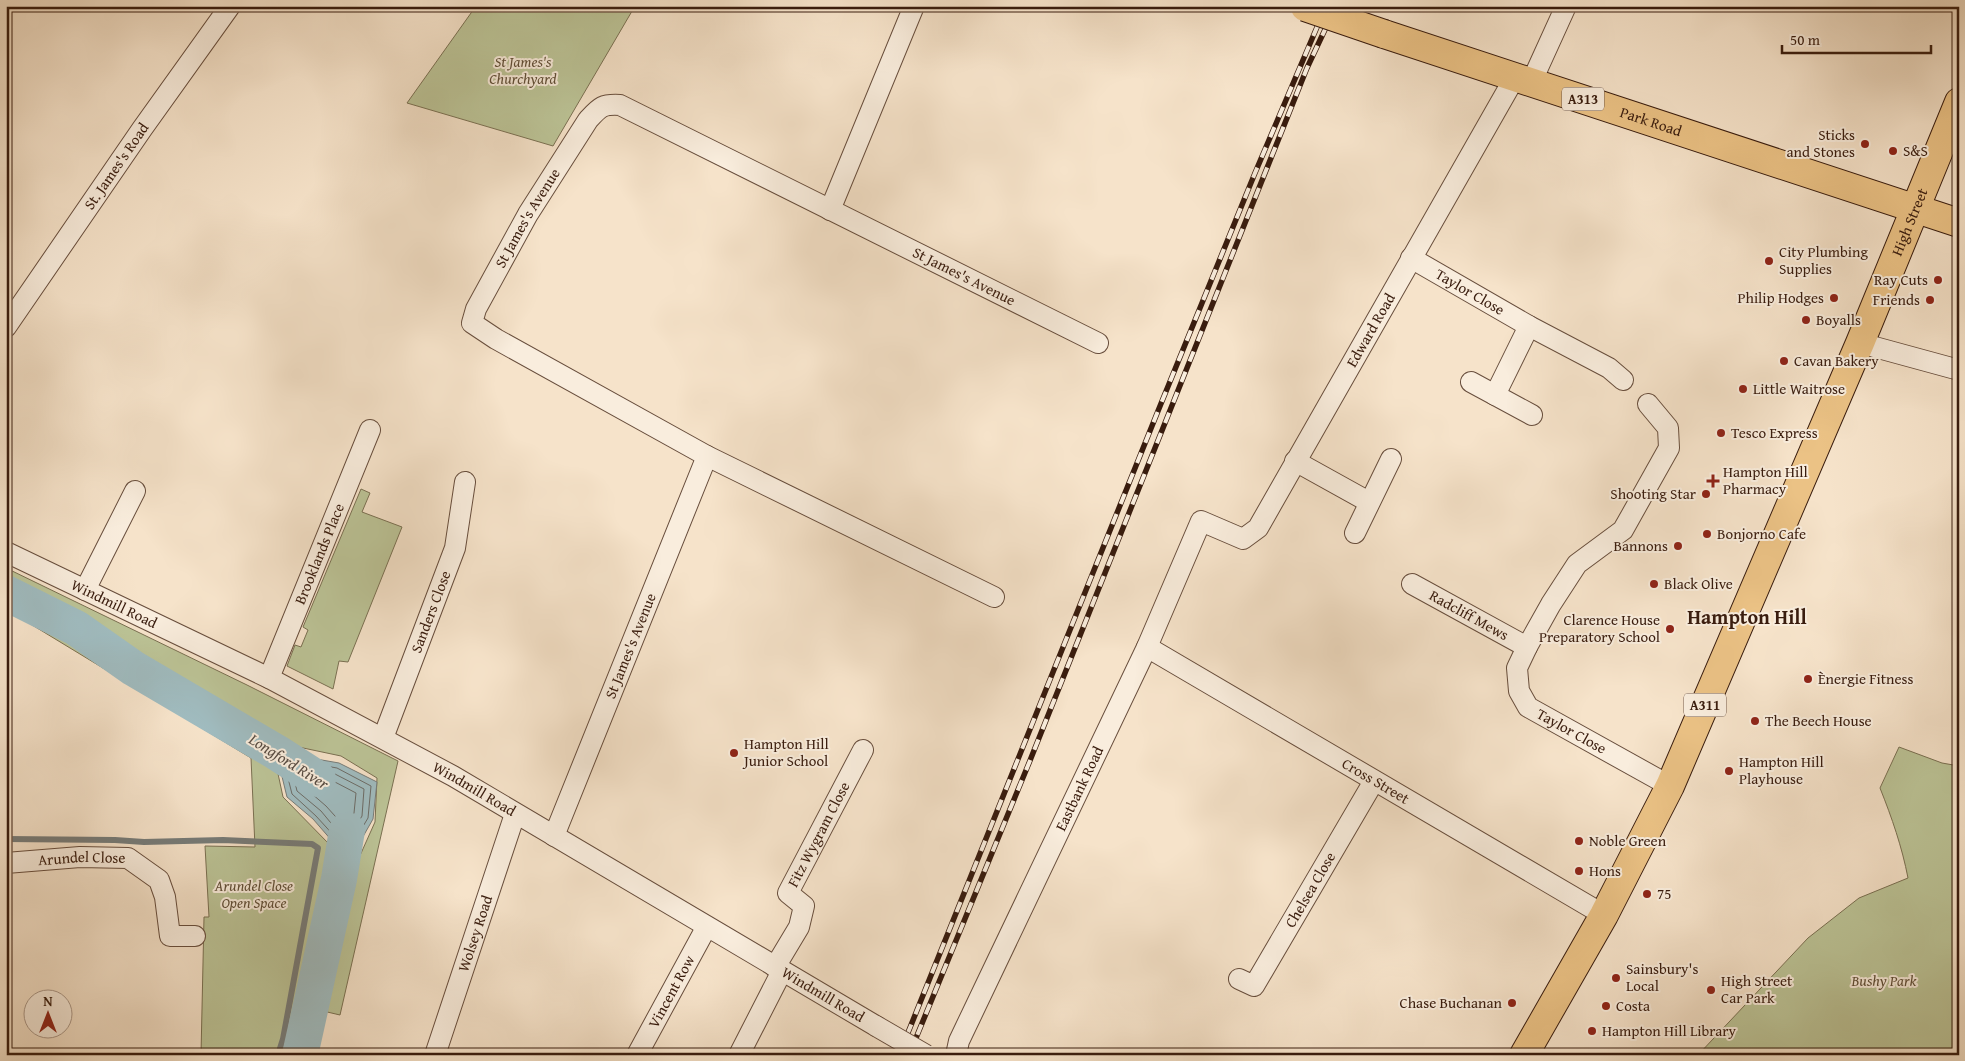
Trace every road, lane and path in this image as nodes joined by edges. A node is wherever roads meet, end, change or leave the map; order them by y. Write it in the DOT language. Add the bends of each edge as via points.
graph roads {
  1 [pos="230,6"];
  2 [pos="914,6"];
  3 [pos="1566,6"];
  4 [pos="1304,7"];
  5 [pos="1523,80"];
  6 [pos="1959,102"];
  7 [pos="1915,208"];
  8 [pos="830,210"];
  9 [pos="1959,223"];
  10 [pos="1411,258"];
  11 [pos="1529,326"];
  12 [pos="6,328"];
  13 [pos="1098,343"];
  14 [pos="1860,343"];
  15 [pos="1959,370"];
  16 [pos="1624,380"];
  17 [pos="1471,382"];
  18 [pos="1495,395"];
  19 [pos="1648,404"];
  20 [pos="1532,416"];
  21 [pos="370,430"];
  22 [pos="707,456"];
  23 [pos="1391,460"];
  24 [pos="1295,461"];
  25 [pos="465,482"];
  26 [pos="135,491"];
  27 [pos="1369,502"];
  28 [pos="1201,521"];
  29 [pos="1355,533"];
  30 [pos="6,552"];
  31 [pos="1412,584"];
  32 [pos="85,590"];
  33 [pos="994,597"];
  34 [pos="1527,646"];
  35 [pos="1147,647"];
  36 [pos="269,678"];
  37 [pos="383,738"];
  38 [pos="863,750"];
  39 [pos="1374,781"];
  40 [pos="1670,786"];
  41 [pos="515,814"];
  42 [pos="554,836"];
  43 [pos="6,863"];
  44 [pos="1604,915"];
  45 [pos="706,928"];
  46 [pos="195,936"];
  47 [pos="778,969"];
  48 [pos="1239,979"];
  49 [pos="435,1055"];
  50 [pos="637,1055"];
  51 [pos="739,1055"];
  52 [pos="926,1055"];
  53 [pos="956,1055"];
  54 [pos="1524,1055"];
  1 -- 12 [label="street, St. James's Road" via="142,128"];
  2 -- 8 [label="street"];
  3 -- 5 [label="street, Edward Road"];
  4 -- 5 [label="main road, Park Road / A313, bridge"];
  5 -- 7 [label="main road, Park Road / A313"];
  5 -- 10 [label="street, Edward Road"];
  6 -- 7 [label="main road, High Street / A311"];
  7 -- 9 [label="main road, A313"];
  7 -- 14 [label="main road, High Street / A311"];
  8 -- 13 [label="street, St James's Avenue"];
  8 -- 22 [label="street, St James's Avenue" via="620,105 606,104 588,120 528,214 482,298 472,323 480,329"];
  10 -- 11 [label="street, Taylor Close"];
  10 -- 24 [label="street, Edward Road"];
  11 -- 16 [label="street, Taylor Close" via="1609,368"];
  11 -- 18 [label="street"];
  14 -- 15 [label="street"];
  14 -- 40 [label="main road, A311"];
  17 -- 18 [label="street"];
  18 -- 20 [label="street"];
  19 -- 34 [label="street, Taylor Close" via="1668,428 1669,448 1623,530 1577,564"];
  21 -- 36 [label="street, Brooklands Place"];
  22 -- 33 [label="street, St James's Avenue"];
  22 -- 42 [label="street, St James's Avenue"];
  23 -- 27 [label="street"];
  24 -- 27 [label="street"];
  24 -- 28 [label="street, Edward Road" via="1258,528 1243,539"];
  25 -- 37 [label="street, Sanders Close" via="455,548"];
  26 -- 32 [label="street"];
  27 -- 29 [label="street"];
  28 -- 35 [label="street, Eastbank Road"];
  30 -- 32 [label="street, Windmill Road"];
  31 -- 34 [label="street, Radcliff Mews"];
  32 -- 36 [label="street, Windmill Road"];
  34 -- 40 [label="street, Taylor Close" via="1517,668 1519,691 1528,707"];
  35 -- 39 [label="street, Cross Street"];
  35 -- 53 [label="street, Eastbank Road" via="959,1041"];
  36 -- 37 [label="street, Windmill Road"];
  37 -- 41 [label="street, Windmill Road"];
  38 -- 47 [label="street, Fitz Wygram Close" via="788,892 804,906 799,926"];
  39 -- 44 [label="street, Cross Street"];
  39 -- 48 [label="street, Chelsea Close" via="1254,986"];
  40 -- 44 [label="main road, A311"];
  41 -- 42 [label="street, Windmill Road"];
  41 -- 49 [label="street, Wolsey Road"];
  42 -- 45 [label="street, Windmill Road"];
  43 -- 46 [label="street, Arundel Close" via="128,858 159,880 165,897 170,936"];
  44 -- 54 [label="main road, A311"];
  45 -- 47 [label="street, Windmill Road"];
  45 -- 50 [label="street, Vincent Row"];
  47 -- 51 [label="street"];
  47 -- 52 [label="street, Windmill Road, bridge"];
}
